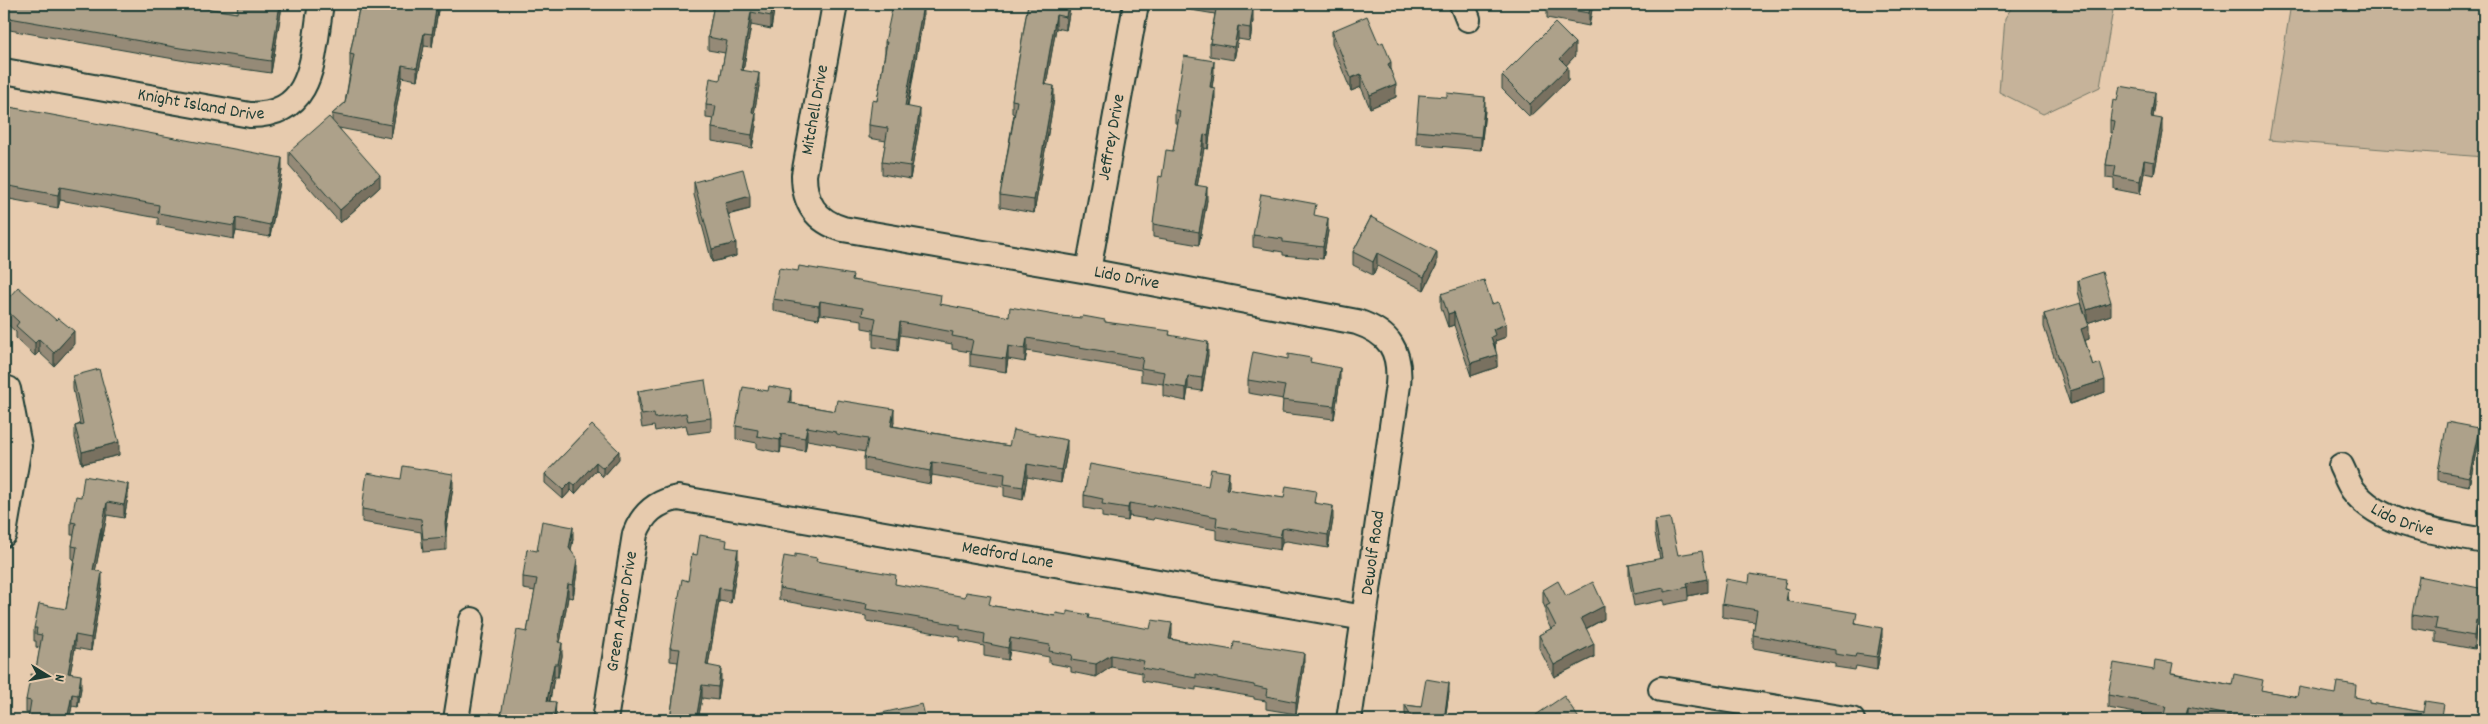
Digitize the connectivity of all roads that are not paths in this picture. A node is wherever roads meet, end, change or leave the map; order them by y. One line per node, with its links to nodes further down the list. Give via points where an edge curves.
1 (321, 4): 4 (street, Knight Island Drive, via 308,82 298,98 284,109 267,115 250,115)
2 (835, 4): 5 (street, Mitchell Drive, via 804,175 807,198)
3 (1136, 4): 6 (street, Jeffrey Drive)
4 (4, 71)
5 (815, 214): 6 (street, Lido Drive, via 843,229)
6 (1088, 271): 7 (street, Lido Drive, via 1369,326 1386,338 1395,352 1399,362)
7 (1398, 385): 13 (street, Dewolf Road)
8 (6, 388): 11 (street, via 20,446)
9 (2341, 466): 12 (street, Lido Drive, via 2354,491 2376,510 2418,529)
10 (653, 507): 13 (street, Medford Lane, via 669,500 688,499); 17 (street, Green Arbor Drive, via 638,525 632,546)
11 (4, 534)
12 (2484, 540)
13 (1364, 618): 18 (street, Dewolf Road)
14 (472, 620): 16 (street)
15 (1661, 689): 19 (street)
16 (456, 720)
17 (605, 720)
18 (1349, 720)
19 (1852, 720)

